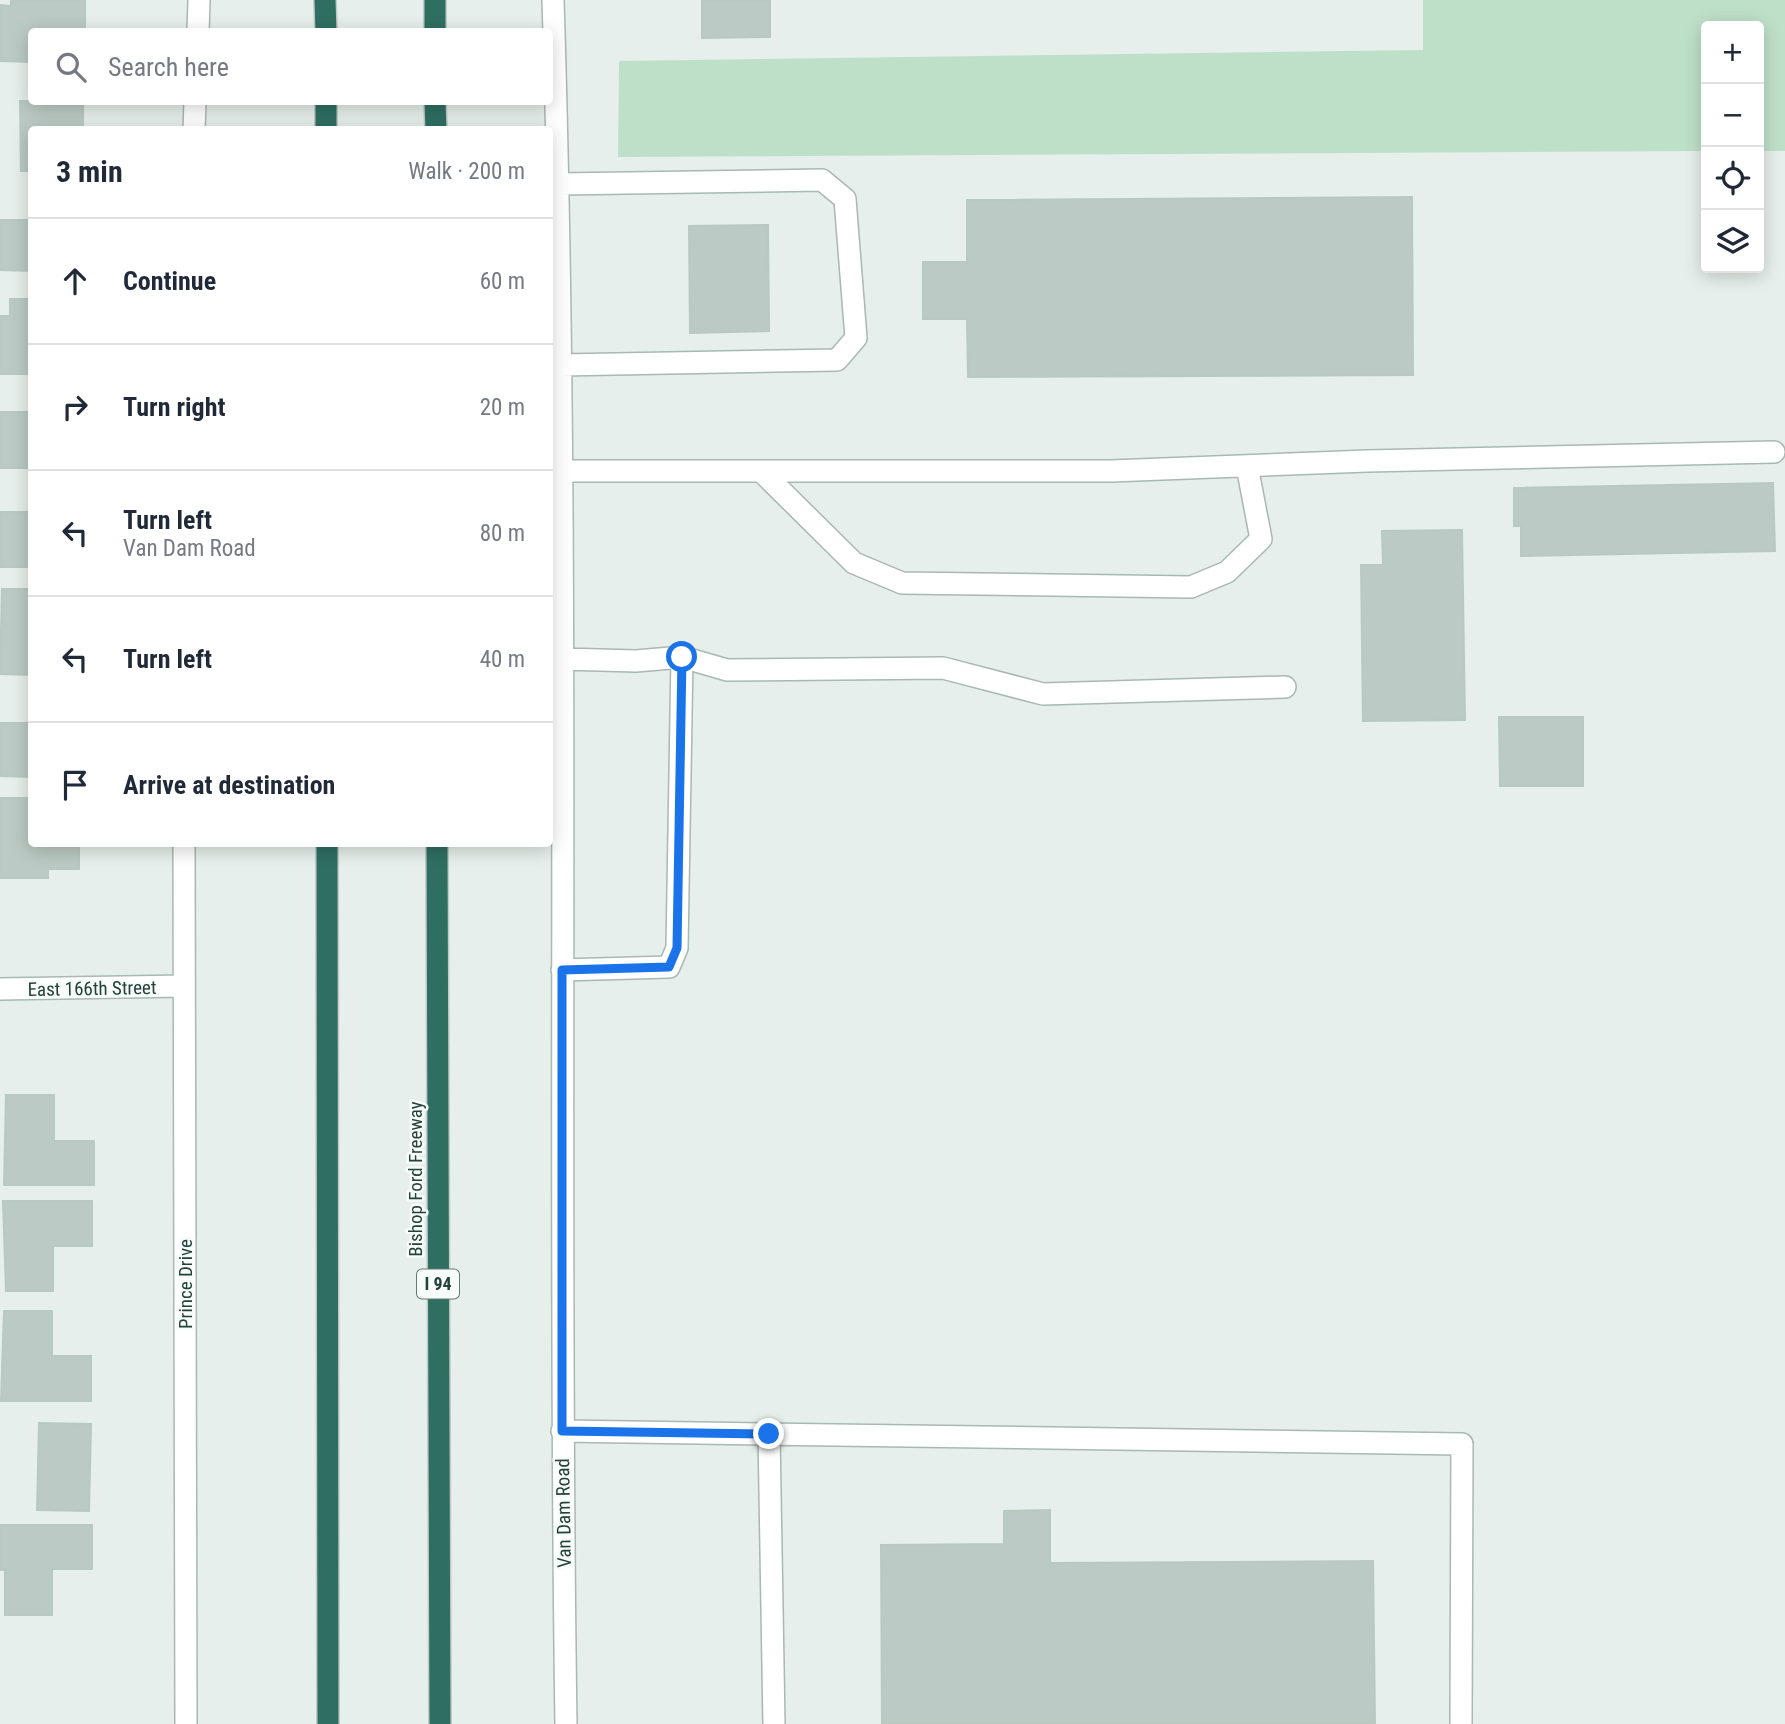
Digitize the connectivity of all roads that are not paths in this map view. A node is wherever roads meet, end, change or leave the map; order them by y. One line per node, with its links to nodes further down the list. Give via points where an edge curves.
1 (199, 0): 5 (street)
2 (326, 0): 6 (highway)
3 (435, 0): 7 (highway)
4 (553, 0): 14 (street, Van Dam Road)
5 (198, 28)
6 (326, 28)
7 (435, 28)
8 (195, 105): 11 (street)
9 (326, 105): 12 (highway)
10 (435, 105): 13 (highway)
11 (194, 126)
12 (326, 126)
13 (436, 126)
14 (559, 184): 15 (street, Van Dam Road); 15 (street, via 822,180 845,198 856,338 836,360)
15 (561, 365): 18 (street, Van Dam Road)
16 (1774, 452): 17 (street)
17 (1247, 466): 19 (street); 19 (street, via 1261,538 1227,572 1191,587 902,583 854,563)
18 (562, 471): 19 (street); 21 (street, Van Dam Road)
19 (762, 472)
20 (682, 657): 21 (street); 22 (street, via 727,670 943,668 1043,694); 26 (street, via 677,948 669,967)
21 (563, 659): 26 (street, Van Dam Road)
22 (1285, 687)
23 (184, 847): 27 (street, Prince Drive)
24 (327, 847): 32 (highway)
25 (437, 847): 33 (highway, Bishop Ford Freeway / I 94)
26 (562, 970): 29 (street, Van Dam Road)
27 (184, 986): 28 (street, East 166th Street); 31 (street, Prince Drive)
28 (0, 989)
29 (562, 1431): 30 (street); 34 (street, Van Dam Road)
30 (769, 1434): 35 (street); 36 (street, via 1462,1444)
31 (186, 1724)
32 (328, 1724)
33 (440, 1724)
34 (566, 1724)
35 (774, 1724)
36 (1461, 1724)

